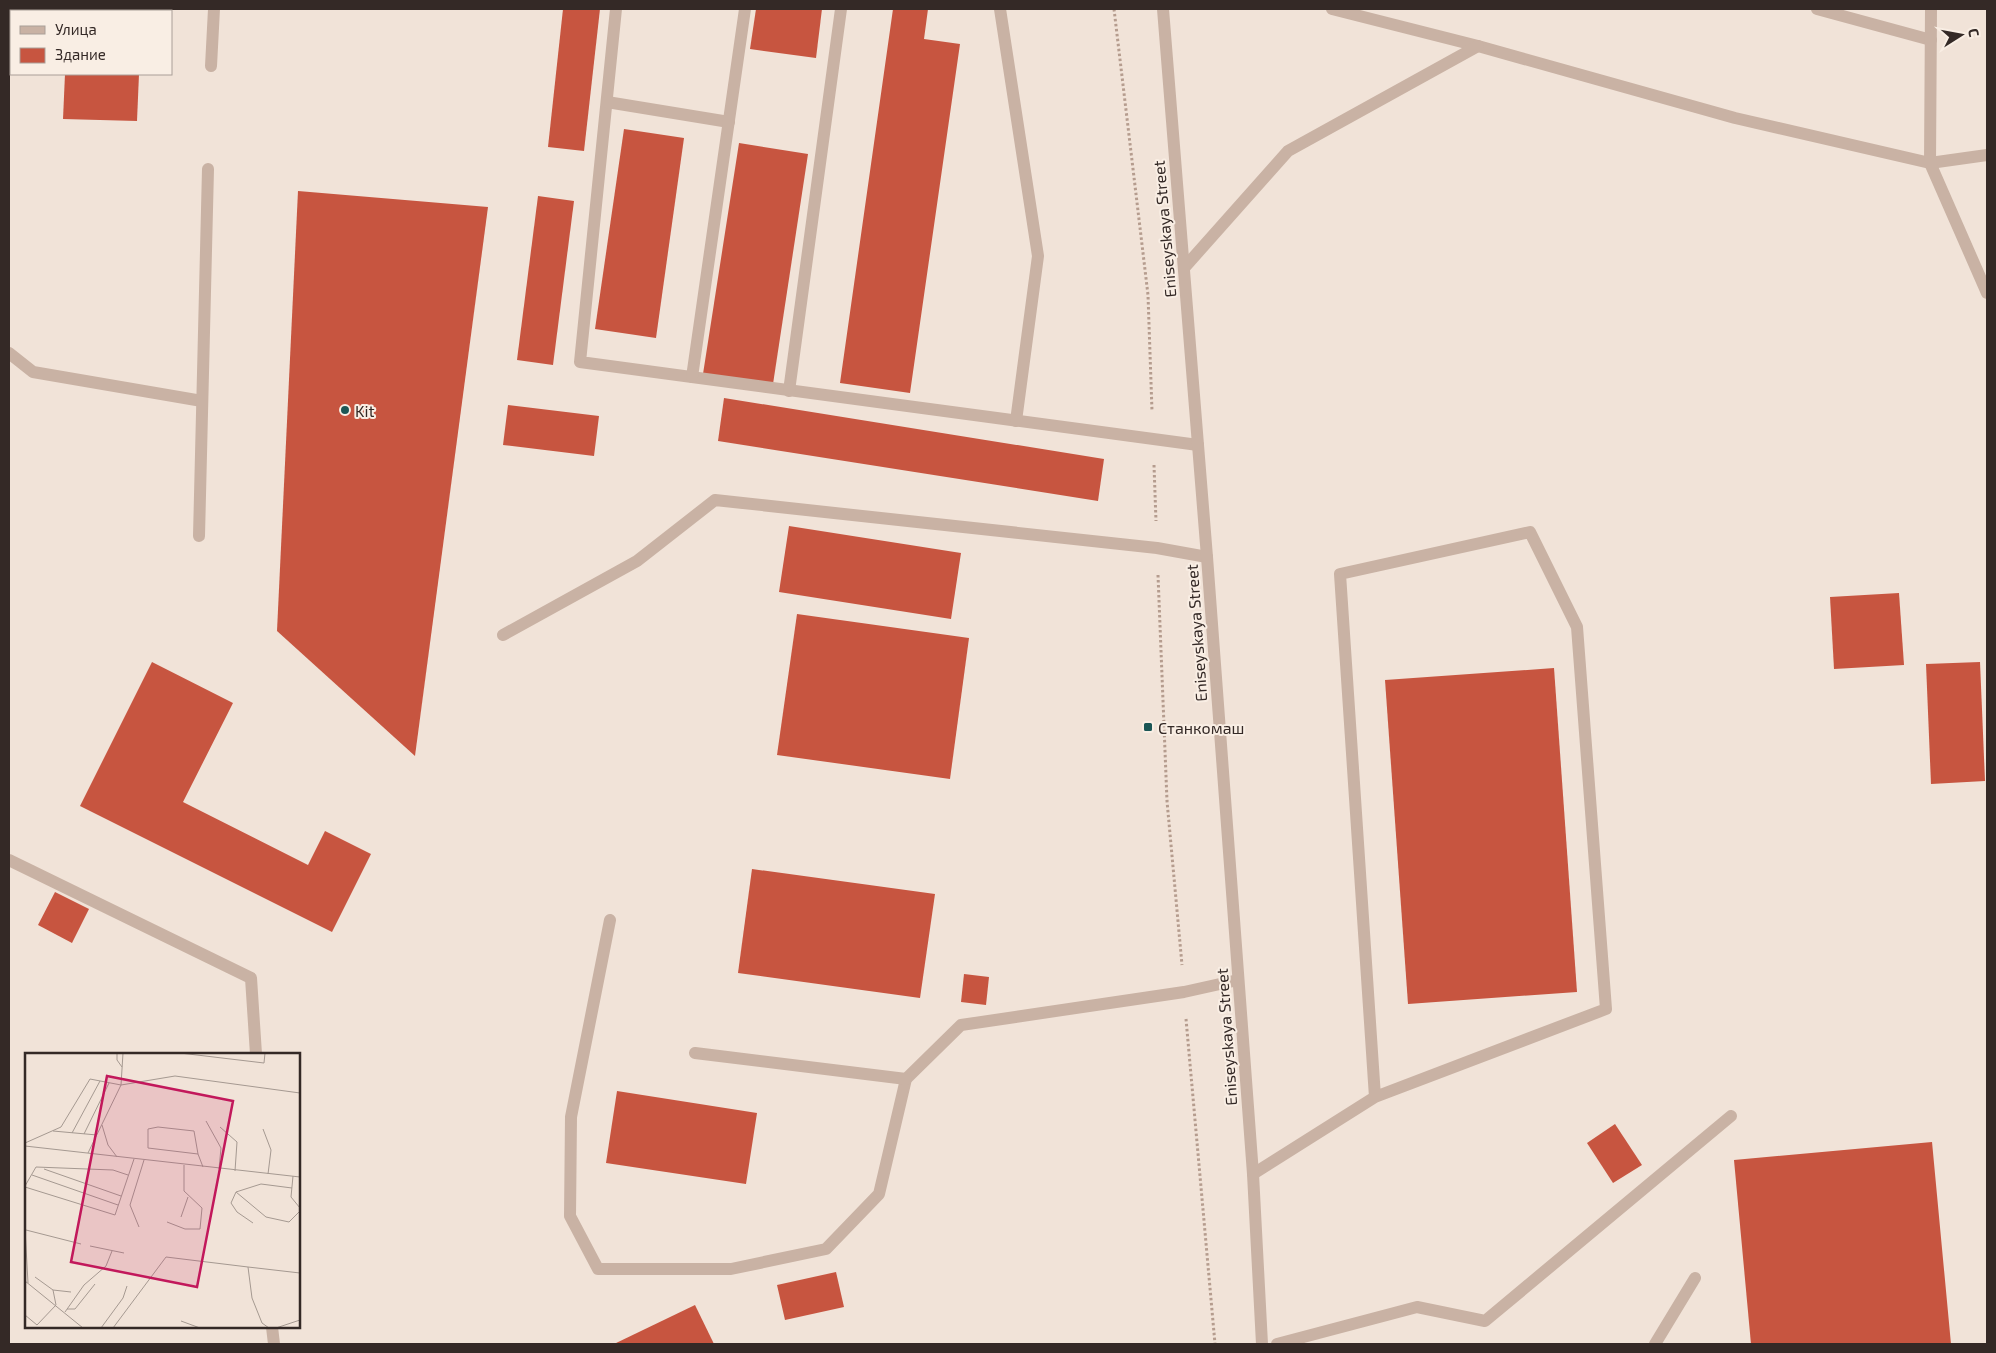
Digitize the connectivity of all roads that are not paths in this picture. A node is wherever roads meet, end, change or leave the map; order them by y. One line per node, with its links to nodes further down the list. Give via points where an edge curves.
1 (214, 9): 13 (street)
2 (616, 9): 14 (street)
3 (744, 9): 15 (street)
4 (841, 9): 23 (street)
5 (1000, 9): 25 (street, via 1038,256)
6 (1163, 9): 19 (street, Eniseyskaya Street)
7 (1332, 9): 10 (street)
8 (1817, 9): 11 (street)
9 (1930, 9): 11 (street)
10 (1366, 13): 12 (street)
11 (1931, 40): 17 (street)
12 (1478, 46): 17 (street, via 1735,118); 19 (street, via 1288,151)
13 (211, 66)
14 (606, 102): 15 (street); 22 (street, via 580,362)
15 (729, 122): 22 (street)
16 (1987, 155): 17 (street)
17 (1930, 163): 20 (street)
18 (208, 169): 24 (street)
19 (1184, 268): 26 (street, Eniseyskaya Street)
20 (1987, 293)
21 (9, 353): 24 (street, via 33,372)
22 (692, 377): 23 (street)
23 (789, 390): 25 (street)
24 (202, 401): 27 (street)
25 (1016, 421): 26 (street)
26 (1198, 444): 28 (street, Eniseyskaya Street)
27 (199, 536)
28 (1207, 557): 29 (street, via 1157,548 715,500 637,561); 32 (street, Eniseyskaya Street)
29 (503, 635)
30 (9, 860): 33 (street, via 251,978)
31 (610, 920): 35 (street, via 571,1117 570,1216 598,1269 731,1269 826,1249 879,1194)
32 (1238, 980): 35 (street, via 1184,992 961,1025); 38 (street, Eniseyskaya Street)
33 (256, 1053)
34 (695, 1053): 35 (street)
35 (906, 1079)
36 (1375, 1097): 36 (street, via 1606,1009 1577,628 1530,532 1340,574); 38 (street)
37 (1731, 1116): 43 (street, via 1485,1321 1416,1307)
38 (1253, 1174): 42 (street, Eniseyskaya Street)
39 (1695, 1278): 44 (street)
40 (272, 1328): 41 (street)
41 (274, 1344)
42 (1262, 1344)
43 (1277, 1344)
44 (1654, 1344)

